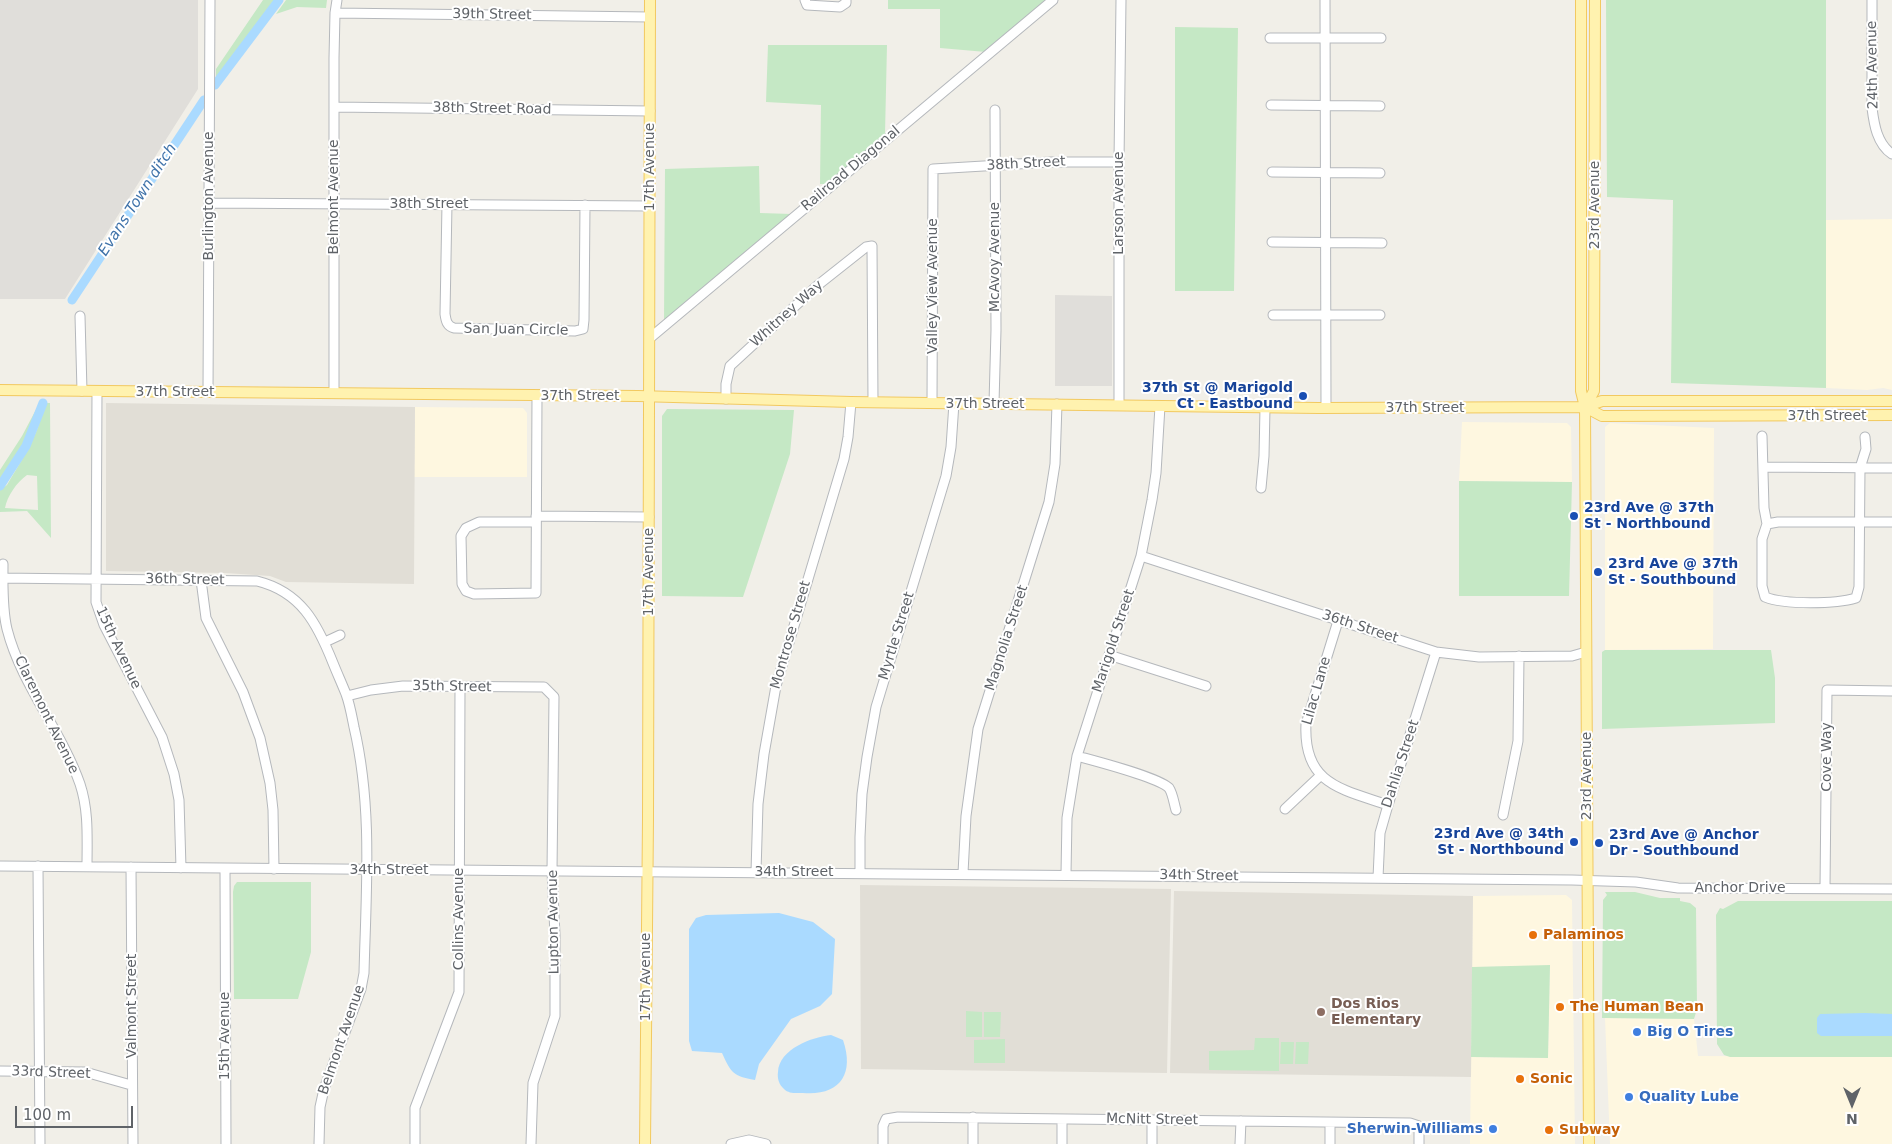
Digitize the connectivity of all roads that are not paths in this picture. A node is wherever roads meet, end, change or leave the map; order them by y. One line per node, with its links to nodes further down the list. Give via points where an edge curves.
1 (210, 0): 30 (street, Burlington Avenue)
2 (337, 0): 12 (street, Belmont Avenue)
3 (650, 0): 13 (main road, 17th Avenue)
4 (806, 0): 5 (street, via 807,5 840,7)
5 (846, 0)
6 (1053, 0): 42 (street, Railroad Diagonal)
7 (1121, 0): 24 (street, Larson Avenue)
8 (1325, 0): 15 (street)
9 (1581, 0): 61 (main road, 23rd Avenue, via 1581,391)
10 (1595, 0): 61 (main road, 23rd Avenue, via 1594,391)
11 (1872, 0): 23 (street, 24th Avenue, via 1874,125 1887,151)
12 (335, 13): 13 (street, 39th Street); 20 (street, Belmont Avenue)
13 (650, 17): 22 (main road, 17th Avenue)
14 (1270, 38): 15 (street)
15 (1325, 38): 16 (street); 18 (street)
16 (1381, 38)
17 (1271, 105): 18 (street)
18 (1325, 105): 19 (street); 28 (street)
19 (1380, 106)
20 (334, 107): 22 (street, 38th Street Road); 31 (street, Belmont Avenue)
21 (995, 110): 25 (street, McAvoy Avenue)
22 (650, 111): 34 (main road, 17th Avenue)
23 (1892, 154)
24 (1118, 162): 25 (street, 38th Street); 59 (street, Larson Avenue)
25 (996, 166): 26 (street, 38th Street); 57 (street, McAvoy Avenue)
26 (933, 170): 55 (street, Valley View Avenue)
27 (1272, 172): 28 (street)
28 (1326, 173): 29 (street); 36 (street)
29 (1380, 173)
30 (209, 203): 31 (street, 38th Street); 46 (street, Burlington Avenue)
31 (334, 203): 32 (street, 38th Street); 47 (street, Belmont Avenue)
32 (447, 204): 33 (street, 38th Street); 33 (street, San Juan Circle, via 445,314 449,327 575,331 583,329 584,320)
33 (585, 205): 34 (street, 38th Street)
34 (650, 206): 42 (main road, 17th Avenue)
35 (1272, 242): 36 (street)
36 (1325, 242): 37 (street); 38 (street)
37 (1382, 243)
38 (1326, 314): 39 (street); 40 (street); 63 (street)
39 (1273, 315)
40 (1380, 315)
41 (80, 316): 44 (street)
42 (650, 338): 49 (main road, 17th Avenue)
43 (0, 390): 44 (main road, 37th Street)
44 (82, 391): 45 (main road, 37th Street)
45 (97, 391): 46 (main road, 37th Street); 80 (street, 15th Avenue)
46 (208, 392): 47 (main road, 37th Street)
47 (334, 393): 48 (main road, 37th Street)
48 (537, 396): 49 (main road, 37th Street); 73 (street)
49 (649, 397): 50 (main road, 37th Street); 72 (main road, 17th Avenue)
50 (726, 398): 53 (main road, 37th Street); 54 (street, Whitney Way, via 730,366 818,285 866,247 872,246)
51 (1813, 401): 52 (main road, 37th Street); 61 (main road, 37th Street, via 1602,401); 64 (main road)
52 (1892, 401)
53 (851, 402): 54 (main road, 37th Street); 111 (street, Montrose Street, via 844,459 784,655 771,709 758,804)
54 (873, 402): 55 (main road, 37th Street)
55 (932, 403): 56 (main road, 37th Street)
56 (954, 403): 57 (main road, 37th Street); 112 (street, Myrtle Street, via 946,476 876,707 862,794)
57 (994, 404): 58 (main road, 37th Street)
58 (1057, 404): 59 (main road, 37th Street); 113 (street, Magnolia Street, via 1055,464 1049,502 978,730 966,816)
59 (1118, 405): 60 (main road, 37th Street)
60 (1160, 406): 62 (main road, 37th Street); 77 (street, Marigold Street, via 1155,482)
61 (1585, 407): 63 (main road, 37th Street); 64 (main road, 37th Street, via 1602,416); 86 (main road, 23rd Avenue)
62 (1265, 408): 63 (main road, 37th Street); 71 (street)
63 (1326, 408)
64 (1813, 416): 65 (main road, 37th Street)
65 (1892, 416)
66 (1762, 436): 68 (street)
67 (1865, 437): 69 (street, via 1866,449)
68 (1763, 467): 69 (street); 76 (street)
69 (1860, 468): 70 (street); 74 (street)
70 (1892, 468)
71 (1261, 488)
72 (649, 518): 73 (street); 110 (main road, 17th Avenue)
73 (536, 519): 73 (street, via 536,593 474,594 466,591 462,584 461,536 466,528 479,522)
74 (1859, 522): 75 (street); 76 (street); 76 (street, via 1859,587 1856,598 1843,602 1775,602 1764,597 1762,538)
75 (1892, 522)
76 (1767, 524)
77 (1140, 556): 82 (street, 36th Street); 87 (street, Marigold Street)
78 (3, 564): 79 (street, Claremont Avenue)
79 (1, 578): 80 (street, 36th Street); 102 (street, Claremont Avenue, via 5,618 12,645 80,784 87,812)
80 (96, 579): 81 (street, 36th Street); 104 (street, 15th Avenue, via 98,610 162,737 174,774 179,800)
81 (201, 580): 84 (street, 36th Street, via 256,581 275,586 301,604); 106 (street, via 206,618 243,692 260,738 273,810)
82 (1338, 621): 85 (street, 36th Street); 95 (street, Lilac Lane, via 1306,724 1309,757)
83 (340, 635): 84 (street)
84 (325, 642): 92 (street, Belmont Avenue)
85 (1436, 652): 88 (street, 36th Street, via 1460,656); 96 (street, Dahlia Street)
86 (1586, 652): 88 (street, 36th Street, via 1572,656); 116 (main road, 23rd Avenue)
87 (1109, 655): 90 (street); 94 (street, Marigold Street)
88 (1518, 656): 99 (street, via 1518,740)
89 (460, 686): 92 (street, 35th Street, via 389,687); 93 (street, 35th Street, via 544,687); 108 (street, Collins Avenue)
90 (1206, 686)
91 (1892, 690): 117 (street, Cove Way, via 1827,690)
92 (347, 696): 107 (street, Belmont Avenue, via 362,770)
93 (554, 697): 109 (street, Lupton Avenue)
94 (1077, 756): 98 (street, via 1166,786 1172,793); 114 (street, Marigold Street, via 1067,818)
95 (1320, 776): 96 (street, via 1341,789); 97 (street)
96 (1388, 805): 115 (street, Dahlia Street, via 1380,833)
97 (1285, 809)
98 (1176, 810)
99 (1503, 815)
100 (0, 866): 101 (street, 34th Street)
101 (38, 866): 102 (street, 34th Street); 120 (street)
102 (87, 867): 103 (street, 34th Street)
103 (132, 867): 104 (street, 34th Street); 121 (street, Valmont Street)
104 (181, 868): 105 (street, 34th Street)
105 (225, 869): 106 (street, 34th Street); 129 (street, 15th Avenue)
106 (274, 869): 107 (street, 34th Street)
107 (367, 870): 108 (street, 34th Street); 130 (street, Belmont Avenue, via 364,973 324,1089)
108 (459, 870): 109 (street, 34th Street); 131 (street, Collins Avenue, via 459,992 415,1108)
109 (552, 871): 110 (street, 34th Street); 132 (street, Lupton Avenue, via 556,935 555,1016 533,1083)
110 (648, 872): 111 (street, 34th Street); 133 (main road, 17th Avenue)
111 (756, 872): 112 (street, 34th Street)
112 (860, 872): 113 (street, 34th Street)
113 (963, 873): 114 (street, 34th Street)
114 (1066, 874): 115 (street, 34th Street)
115 (1378, 878): 116 (street, 34th Street)
116 (1588, 880): 117 (street, Anchor Drive, via 1678,888); 143 (main road, 23rd Avenue)
117 (1825, 888): 118 (street, Anchor Drive)
118 (1892, 889)
119 (0, 1071): 120 (street, 33rd Street)
120 (39, 1071): 121 (street, 33rd Street, via 85,1072); 127 (street)
121 (132, 1085): 128 (street, Valmont Street)
122 (973, 1118): 123 (street, McNitt Street); 136 (street, McNitt Street, via 886,1119); 137 (street)
123 (1062, 1119): 124 (street, McNitt Street); 138 (street)
124 (1152, 1120): 125 (street, McNitt Street); 139 (street)
125 (1240, 1121): 126 (street, McNitt Street); 140 (street)
126 (1330, 1122): 141 (street); 142 (street, McNitt Street, via 1410,1123 1419,1126)
127 (40, 1144)
128 (133, 1144)
129 (226, 1144)
130 (319, 1144)
131 (415, 1144)
132 (531, 1144)
133 (645, 1144)
134 (730, 1144): 135 (street, via 749,1140)
135 (766, 1144)
136 (883, 1144)
137 (973, 1144)
138 (1062, 1144)
139 (1152, 1144)
140 (1240, 1144)
141 (1330, 1144)
142 (1418, 1144)
143 (1589, 1144)

